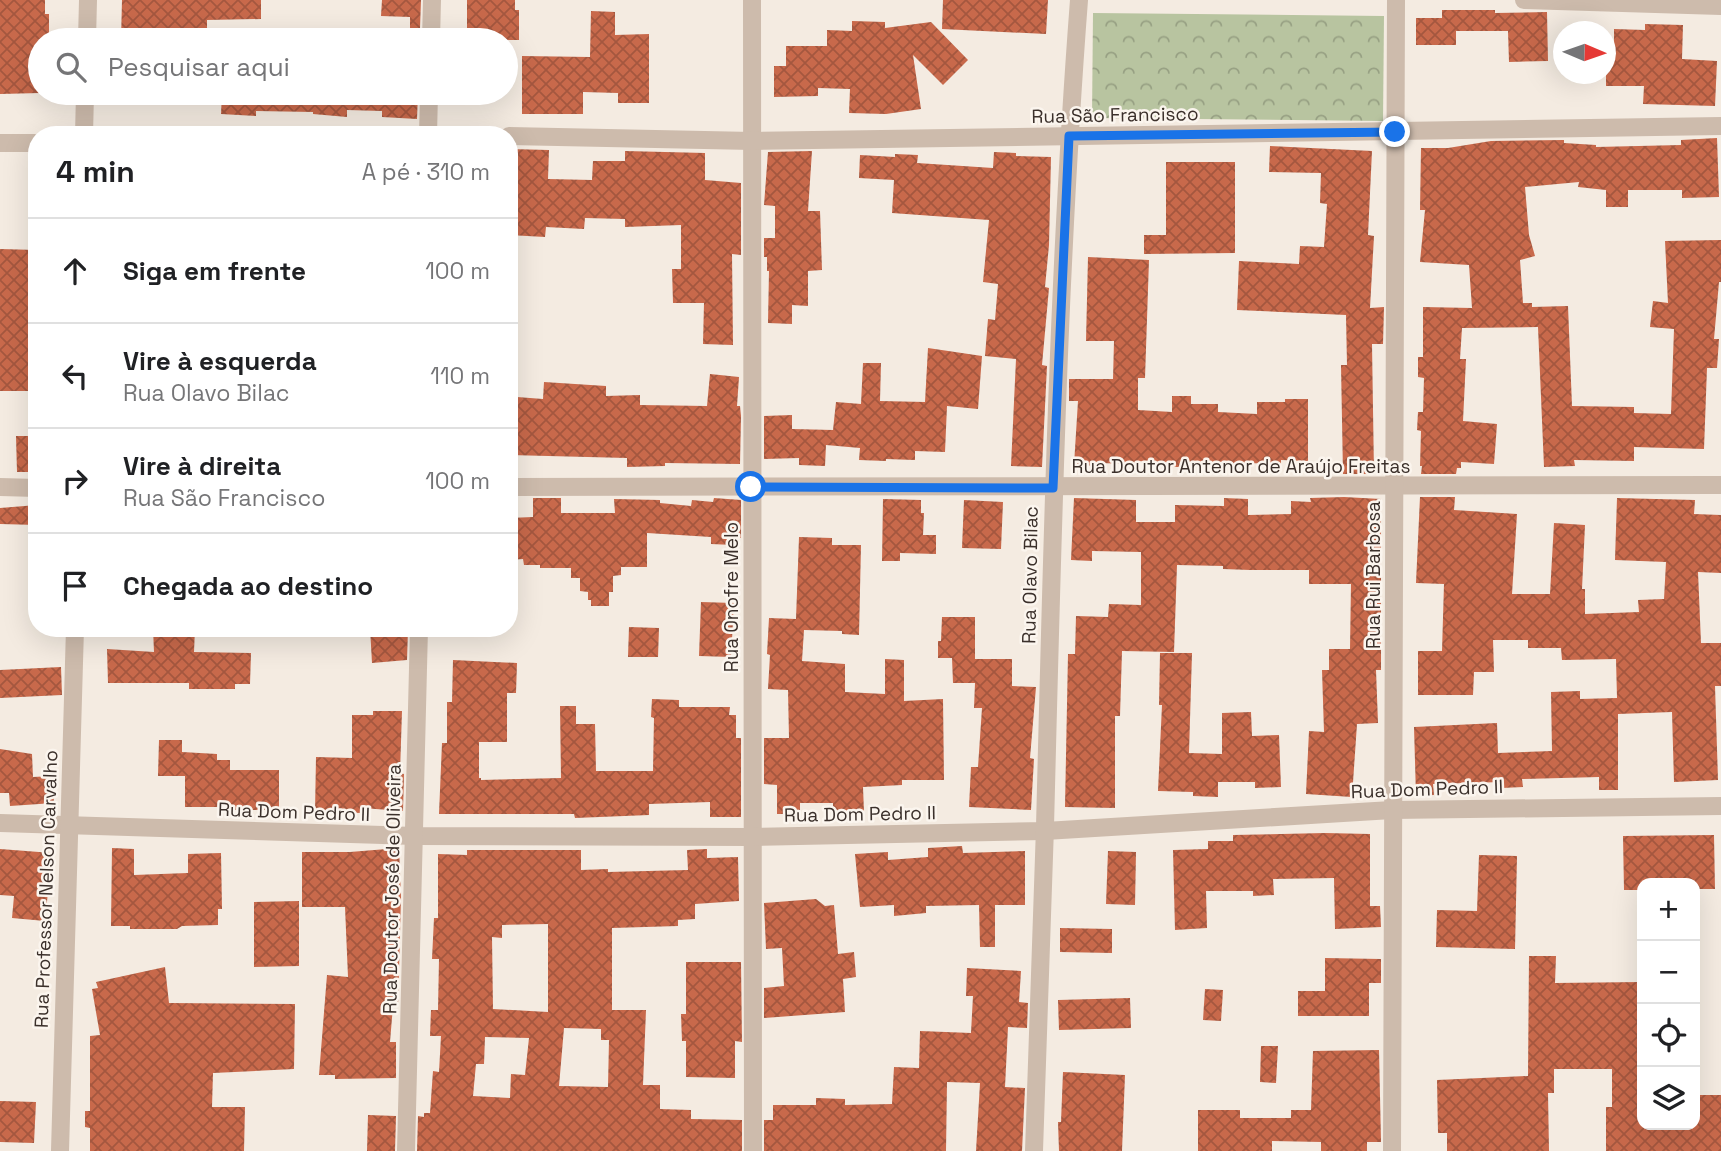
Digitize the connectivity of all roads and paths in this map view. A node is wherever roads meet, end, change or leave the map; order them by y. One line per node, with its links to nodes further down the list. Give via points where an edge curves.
1 (88, 0): 8 (street)
2 (432, 0): 9 (street)
3 (752, 0): 18 (street, Rua Onofre Melo)
4 (1079, 0): 17 (street, Rua Olavo Bilac)
5 (1396, 0): 15 (street, Rua Rui Barbosa)
6 (1524, 0): 7 (street)
7 (1721, 6)
8 (87, 28)
9 (431, 28)
10 (85, 105): 12 (street)
11 (429, 105): 13 (street)
12 (84, 126)
13 (428, 126)
14 (1721, 126): 15 (street, Rua São Francisco)
15 (1395, 132): 17 (street, Rua São Francisco); 22 (street, Rua Rui Barbosa)
16 (518, 136): 18 (street, Rua São Francisco)
17 (1069, 136): 18 (street, Rua São Francisco); 27 (street, Rua Olavo Bilac)
18 (753, 141): 25 (street, Rua Onofre Melo)
19 (0, 143): 20 (street)
20 (28, 143)
21 (1721, 485): 22 (street, Rua Doutor Antenor de Araújo Freitas)
22 (1394, 486): 27 (street, Rua Doutor Antenor de Araújo Freitas); 31 (street, Rua Rui Barbosa)
23 (0, 487): 26 (street)
24 (518, 487): 25 (street, Rua Doutor Antenor de Araújo Freitas)
25 (751, 487): 27 (street, Rua Doutor Antenor de Araújo Freitas); 36 (street, Rua Onofre Melo)
26 (28, 488)
27 (1053, 488): 34 (street, Rua Olavo Bilac)
28 (75, 637): 33 (street, Rua Professor Nelson Carvalho)
29 (419, 637): 35 (street, Rua Doutor José de Oliveira)
30 (1721, 806): 31 (street, Rua Dom Pedro II)
31 (1392, 810): 34 (street, Rua Dom Pedro II); 41 (street, Rua Rui Barbosa)
32 (0, 823): 33 (street, Rua Dom Pedro II)
33 (69, 827): 35 (street, Rua Dom Pedro II); 37 (street, Rua Professor Nelson Carvalho)
34 (1045, 831): 36 (street, Rua Dom Pedro II); 40 (street, Rua Olavo Bilac)
35 (415, 836): 36 (street, Rua Dom Pedro II); 38 (street, Rua Doutor José de Oliveira)
36 (752, 837): 39 (street, Rua Onofre Melo)
37 (60, 1151)
38 (406, 1151)
39 (753, 1151)
40 (1034, 1151)
41 (1392, 1151)

